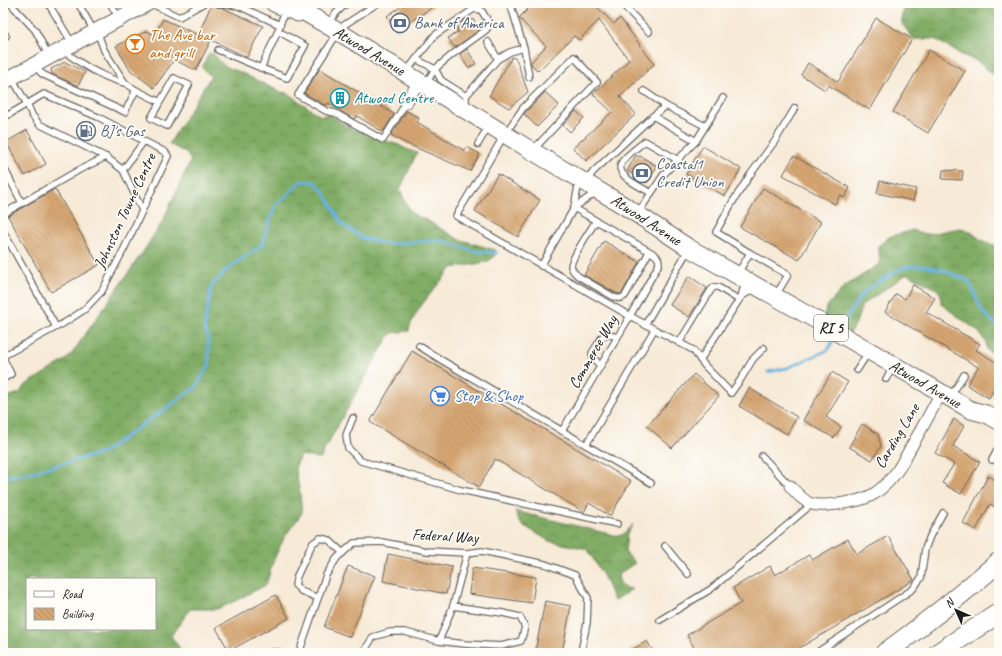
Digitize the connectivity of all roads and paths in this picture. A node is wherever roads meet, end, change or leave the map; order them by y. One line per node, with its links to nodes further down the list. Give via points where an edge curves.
1 (10, 3): 22 (lane, via 35,30)
2 (48, 3): 22 (lane)
3 (78, 3): 17 (lane)
4 (110, 3): 13 (lane)
5 (149, 3): 6 (lane, via 179,17); 13 (main road)
6 (204, 3)
7 (218, 3): 14 (lane, via 239,6)
8 (347, 3): 15 (lane, via 336,13)
9 (378, 3): 15 (lane)
10 (510, 3): 21 (lane)
11 (621, 3): 18 (lane)
12 (291, 5): 14 (lane); 15 (main road, Atwood Avenue / RI 5)
13 (119, 18): 17 (main road)
14 (279, 28): 27 (lane); 27 (lane, via 305,46 287,78)
15 (331, 28): 31 (main road, Atwood Avenue / RI 5); 39 (lane, via 298,95 383,140)
16 (3, 31): 19 (lane, via 6,36)
17 (96, 31): 22 (main road); 32 (lane, via 104,50)
18 (649, 32)
19 (3, 38)
20 (488, 42): 25 (lane)
21 (524, 48): 25 (lane); 29 (lane)
22 (61, 50): 26 (main road); 32 (lane, via 114,81)
23 (218, 50): 27 (lane)
24 (416, 58): 28 (lane); 28 (lane, via 435,35 474,10 481,10 490,24 486,30); 31 (lane)
25 (498, 59): 37 (lane)
26 (35, 64): 30 (main road); 33 (lane, via 44,75 125,112)
27 (261, 68)
28 (435, 69): 31 (lane); 37 (lane, via 441,80)
29 (529, 77)
30 (7, 79): 38 (lane)
31 (416, 80): 37 (main road, Atwood Avenue / RI 5); 39 (street)
32 (125, 83): 33 (lane)
33 (136, 90): 36 (lane)
34 (644, 91): 40 (lane)
35 (723, 98): 45 (lane)
36 (160, 102): 36 (lane, via 151,118 167,126 189,86 174,78)
37 (466, 103): 44 (main road, Atwood Avenue / RI 5)
38 (27, 104): 43 (lane); 48 (lane, Johnston Towne Centre, via 44,94 98,117); 51 (lane, via 39,124)
39 (406, 104)
40 (666, 106): 42 (lane); 45 (lane)
41 (795, 108): 66 (lane, via 732,203 716,232)
42 (653, 116): 47 (lane); 55 (lane, via 593,172)
43 (3, 118)
44 (489, 125): 46 (main road, Atwood Avenue / RI 5); 49 (lane)
45 (705, 126): 47 (lane)
46 (505, 134): 50 (main road, Atwood Avenue / RI 5); 50 (lane, via 523,108 574,57 597,82); 67 (lane, via 456,216)
47 (696, 140): 52 (lane)
48 (144, 141): 54 (lane); 59 (lane, Johnston Towne Centre, via 168,156)
49 (478, 144)
50 (532, 151): 55 (main road, Atwood Avenue / RI 5)
51 (106, 157): 54 (lane); 57 (lane)
52 (678, 160): 56 (lane); 56 (lane, via 645,141 622,161 620,167 625,177)
53 (3, 166): 57 (lane)
54 (123, 170): 59 (lane)
55 (588, 184): 58 (lane); 58 (lane); 61 (main road, Atwood Avenue / RI 5)
56 (651, 193): 61 (lane)
57 (22, 202): 60 (lane)
58 (574, 208): 62 (lane); 67 (lane)
59 (142, 210): 73 (lane, Johnston Towne Centre, via 102,291 84,310)
60 (3, 214)
61 (637, 214): 64 (main road, Atwood Avenue / RI 5)
62 (596, 221): 65 (lane); 65 (lane, via 574,257 571,268 574,273 612,296 625,296)
63 (3, 231): 73 (lane)
64 (689, 248): 68 (main road, Atwood Avenue / RI 5); 72 (lane, Commerce Way)
65 (650, 252): 71 (lane, via 657,257 659,264)
66 (750, 253): 68 (lane); 69 (lane, via 788,275)
67 (541, 266): 71 (lane)
68 (746, 280): 69 (main road, Atwood Avenue / RI 5); 70 (lane); 70 (lane)
69 (775, 297): 78 (main road, Atwood Avenue / RI 5)
70 (740, 299): 76 (lane, via 714,287); 81 (lane)
71 (630, 316): 72 (lane, Commerce Way); 75 (lane, Commerce Way)
72 (645, 325): 74 (lane)
73 (56, 327): 80 (lane, Johnston Towne Centre)
74 (654, 330): 76 (lane); 92 (lane)
75 (618, 337): 82 (lane, Commerce Way); 82 (lane, via 608,334 602,337 592,353)
76 (679, 343): 81 (lane, via 692,350)
77 (419, 346): 90 (lane)
78 (865, 346): 83 (lane); 86 (main road, Atwood Avenue / RI 5, via 890,372)
79 (764, 348): 81 (lane, via 753,359 732,393)
80 (3, 357): 85 (lane, Johnston Towne Centre, via 11,374)
81 (700, 360)
82 (600, 366): 90 (lane, Commerce Way)
83 (857, 370)
84 (964, 375): 86 (lane)
85 (3, 379)
86 (945, 396): 87 (main road, Atwood Avenue / RI 5); 98 (street, Carding Lane, via 889,484 860,500 822,506)
87 (971, 410): 89 (main road, Atwood Avenue / RI 5); 91 (main road, Atwood Avenue / RI 5, via 981,421)
88 (353, 418): 100 (lane, via 346,435 348,448 361,461 461,490)
89 (999, 421)
90 (562, 431): 92 (lane)
91 (999, 432)
92 (586, 445): 96 (lane)
93 (999, 447): 95 (lane)
94 (762, 456): 97 (lane)
95 (992, 460)
96 (651, 484)
97 (790, 486): 98 (street)
98 (811, 505): 109 (lane, via 711,589)
99 (943, 513): 116 (lane, via 930,536 925,549 921,578 913,589)
100 (617, 524)
101 (665, 546): 105 (lane)
102 (343, 553): 103 (lane, Federal Way, via 354,543 382,542 428,551); 106 (lane, Federal Way, via 326,575); 106 (lane, via 329,540 320,538 312,544 295,585 301,592)
103 (467, 553): 107 (lane); 115 (lane, Federal Way, via 482,551 505,555 545,564 575,575 588,598 587,623)
104 (999, 562): 117 (highway, via 954,601)
105 (688, 574)
106 (318, 598): 113 (lane, Federal Way)
107 (453, 606): 110 (lane); 110 (lane, via 520,617 525,627 521,641 501,646)
108 (999, 613): 118 (highway)
109 (660, 620)
110 (439, 641): 114 (lane, via 405,632 390,632 373,637)
111 (265, 653): 112 (lane)
112 (281, 653)
113 (299, 653)
114 (363, 653)
115 (580, 653)
116 (816, 653)
117 (885, 653)
118 (938, 653)

